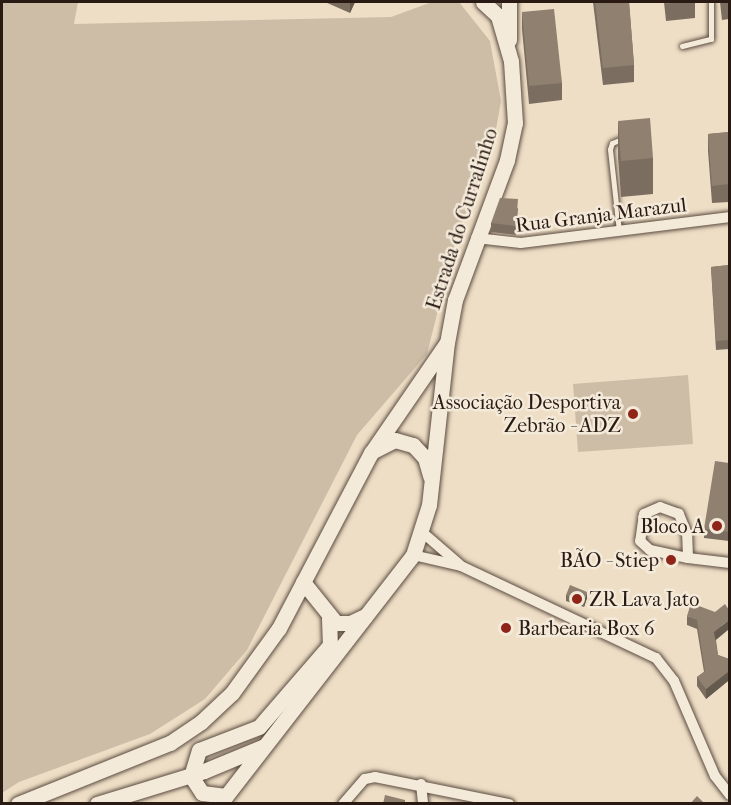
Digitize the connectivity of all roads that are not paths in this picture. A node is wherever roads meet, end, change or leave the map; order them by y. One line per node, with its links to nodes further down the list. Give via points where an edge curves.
1 (711, 2): 3 (lane, via 711,39)
2 (501, 6): 7 (street, Estrada do Curralinho, via 515,123 507,160)
3 (682, 46)
4 (627, 138): 6 (lane, via 612,143 610,149)
5 (729, 217): 6 (street, Rua Granja Marazul)
6 (619, 231): 7 (street, Rua Granja Marazul, via 504,244)
7 (476, 238): 8 (street, Estrada do Curralinho, via 455,300)
8 (447, 343): 9 (street); 10 (street, Estrada do Curralinho)
9 (371, 453): 10 (street, via 395,440 413,446 425,458); 16 (street)
10 (432, 482): 11 (street, Estrada do Curralinho)
11 (422, 532): 12 (street, Estrada do Curralinho); 15 (street)
12 (413, 555): 15 (street); 17 (street, Estrada do Curralinho)
13 (688, 558): 13 (street, via 687,534 679,514 660,507 644,514 639,532 644,547); 14 (street)
14 (729, 563)
15 (461, 566): 22 (street, via 656,658 674,681 715,776)
16 (303, 582): 18 (street); 26 (street, via 248,676 201,722 152,751)
17 (370, 614): 18 (street, via 344,625); 19 (street, Estrada do Curralinho)
18 (329, 618): 20 (street, via 330,645 260,727 199,750)
19 (266, 745): 20 (street); 24 (street, Estrada do Curralinho)
20 (191, 776): 23 (street); 27 (street)
21 (421, 784): 25 (street); 28 (street, via 365,779); 29 (street)
22 (729, 795)
23 (204, 798): 24 (street)
24 (223, 800)
25 (508, 802)
26 (18, 804)
27 (98, 804)
28 (343, 804)
29 (423, 804)

